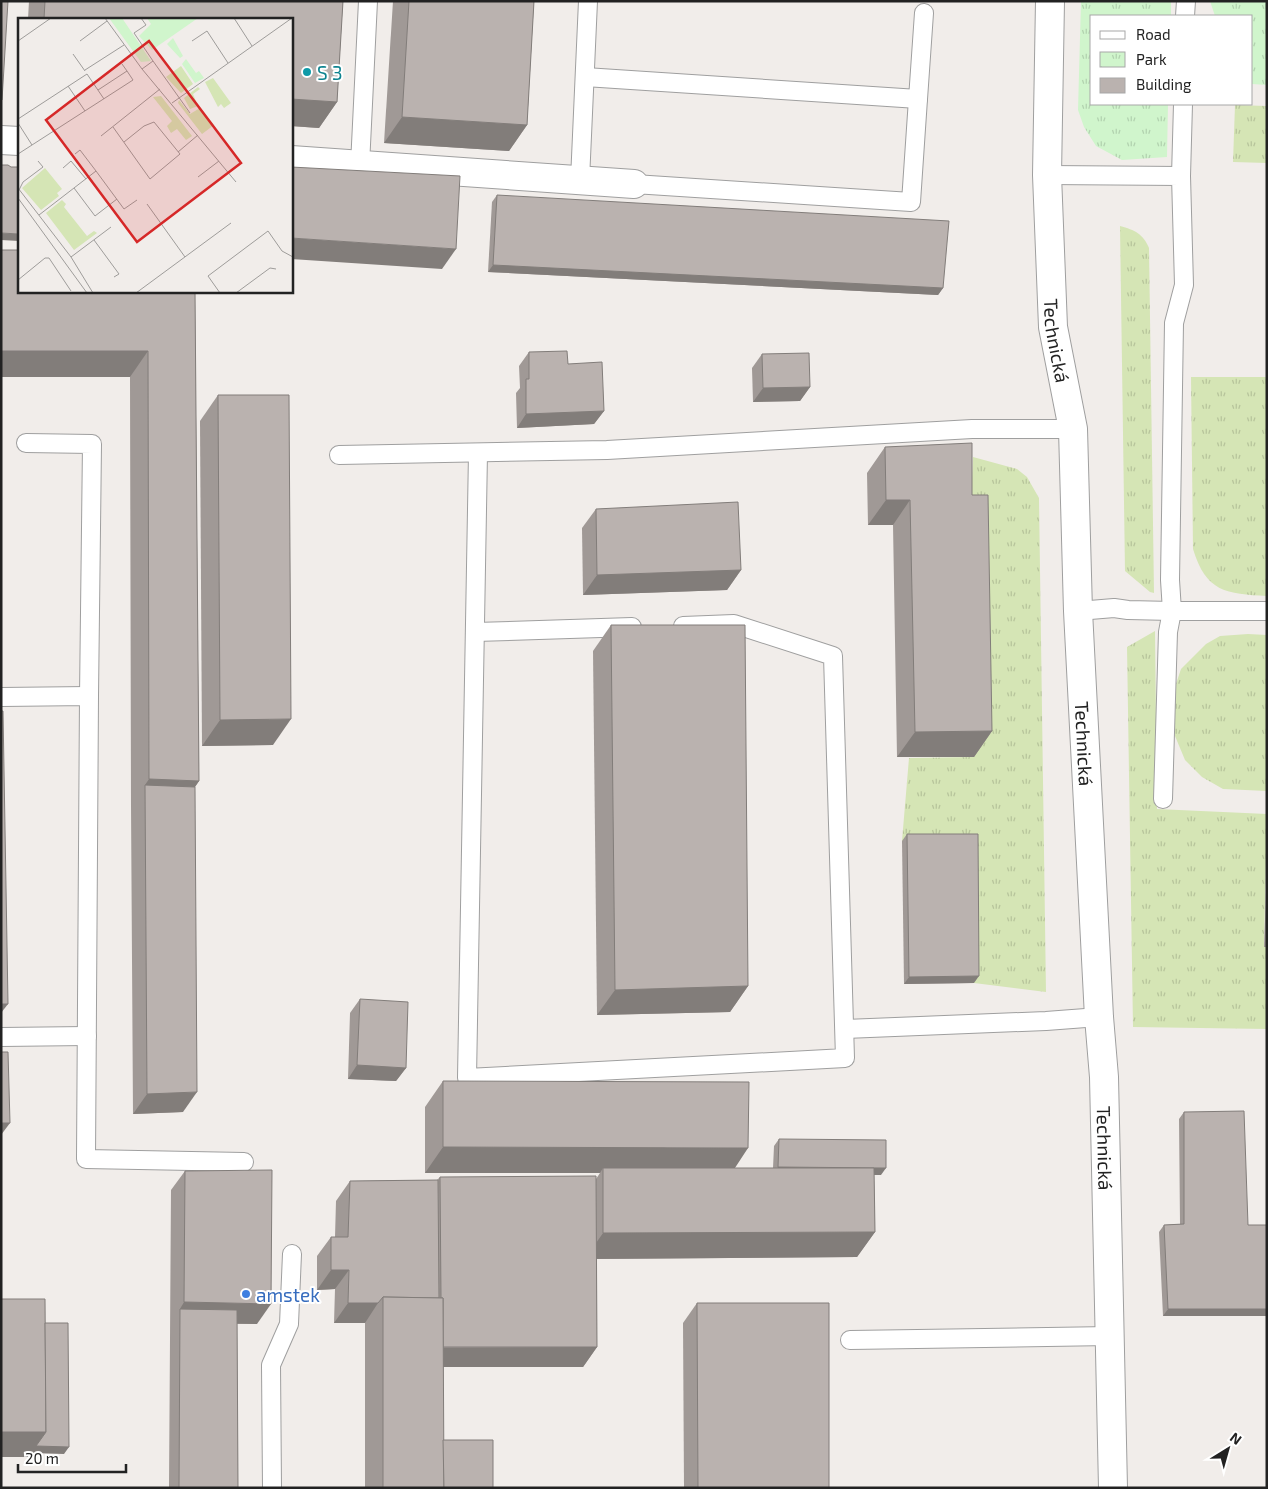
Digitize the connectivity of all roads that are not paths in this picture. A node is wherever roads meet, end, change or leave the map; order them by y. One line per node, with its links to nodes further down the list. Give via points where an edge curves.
1 (368, 1): 13 (lane)
2 (588, 1): 7 (lane)
3 (1050, 1): 14 (street, Technická)
4 (1186, 1): 6 (lane)
5 (924, 13): 8 (lane)
6 (1185, 15)
7 (584, 77): 8 (lane); 16 (lane)
8 (918, 99): 17 (lane, via 911,202)
9 (1183, 105): 15 (lane)
10 (1, 140): 11 (street)
11 (18, 141)
12 (292, 160): 13 (street)
13 (360, 165): 16 (street)
14 (1047, 175): 15 (lane); 18 (street, Technická, via 1053,327)
15 (1181, 176): 24 (lane, via 1184,285 1174,323)
16 (580, 180): 17 (street)
17 (634, 184)
18 (1073, 429): 20 (lane, via 972,429 607,450); 23 (street, Technická)
19 (26, 443): 28 (lane, via 92,444)
20 (478, 453): 21 (lane); 27 (lane)
21 (339, 455)
22 (1267, 610): 24 (lane)
23 (1078, 611): 24 (lane, via 1114,608); 31 (street, Technická)
24 (1172, 612): 30 (lane, via 1168,632)
25 (665, 626): 32 (lane, via 734,624 833,656)
26 (645, 627): 27 (lane)
27 (475, 632): 32 (lane, via 467,1078 845,1058)
28 (89, 696): 29 (lane); 33 (lane)
29 (1, 697)
30 (1163, 799)
31 (1099, 1017): 32 (lane); 37 (street, Technická, via 1104,1077)
32 (845, 1030)
33 (87, 1036): 34 (lane); 35 (lane, via 86,1159)
34 (1, 1037)
35 (244, 1162)
36 (292, 1254): 39 (lane, via 289,1324 271,1365)
37 (1110, 1336): 38 (lane); 40 (street, Technická)
38 (850, 1340)
39 (272, 1488)
40 (1113, 1488)

